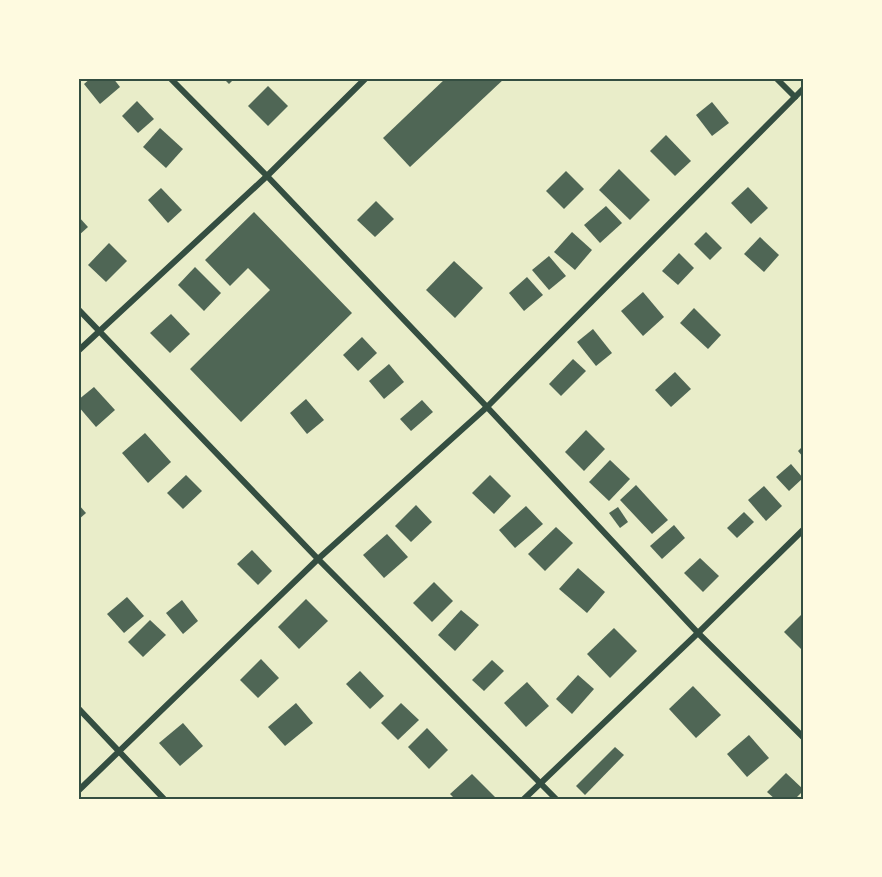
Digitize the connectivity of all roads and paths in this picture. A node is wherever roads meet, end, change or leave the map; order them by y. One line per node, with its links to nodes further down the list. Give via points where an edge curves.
1 (170, 78): 6 (street)
2 (366, 78): 6 (street)
3 (776, 78): 5 (street)
4 (804, 88): 5 (street)
5 (795, 97): 10 (street)
6 (267, 176): 8 (street); 10 (street)
7 (78, 309): 8 (street)
8 (99, 330): 9 (street); 12 (street)
9 (78, 351)
10 (487, 407): 12 (street); 13 (street)
11 (804, 529): 13 (street)
12 (318, 559): 16 (street); 17 (street)
13 (699, 633): 15 (street); 17 (street)
14 (78, 708): 16 (street)
15 (804, 738)
16 (119, 751): 18 (street); 19 (street)
17 (541, 782): 20 (street); 21 (street)
18 (78, 791)
19 (164, 799)
20 (524, 799)
21 (556, 799)

